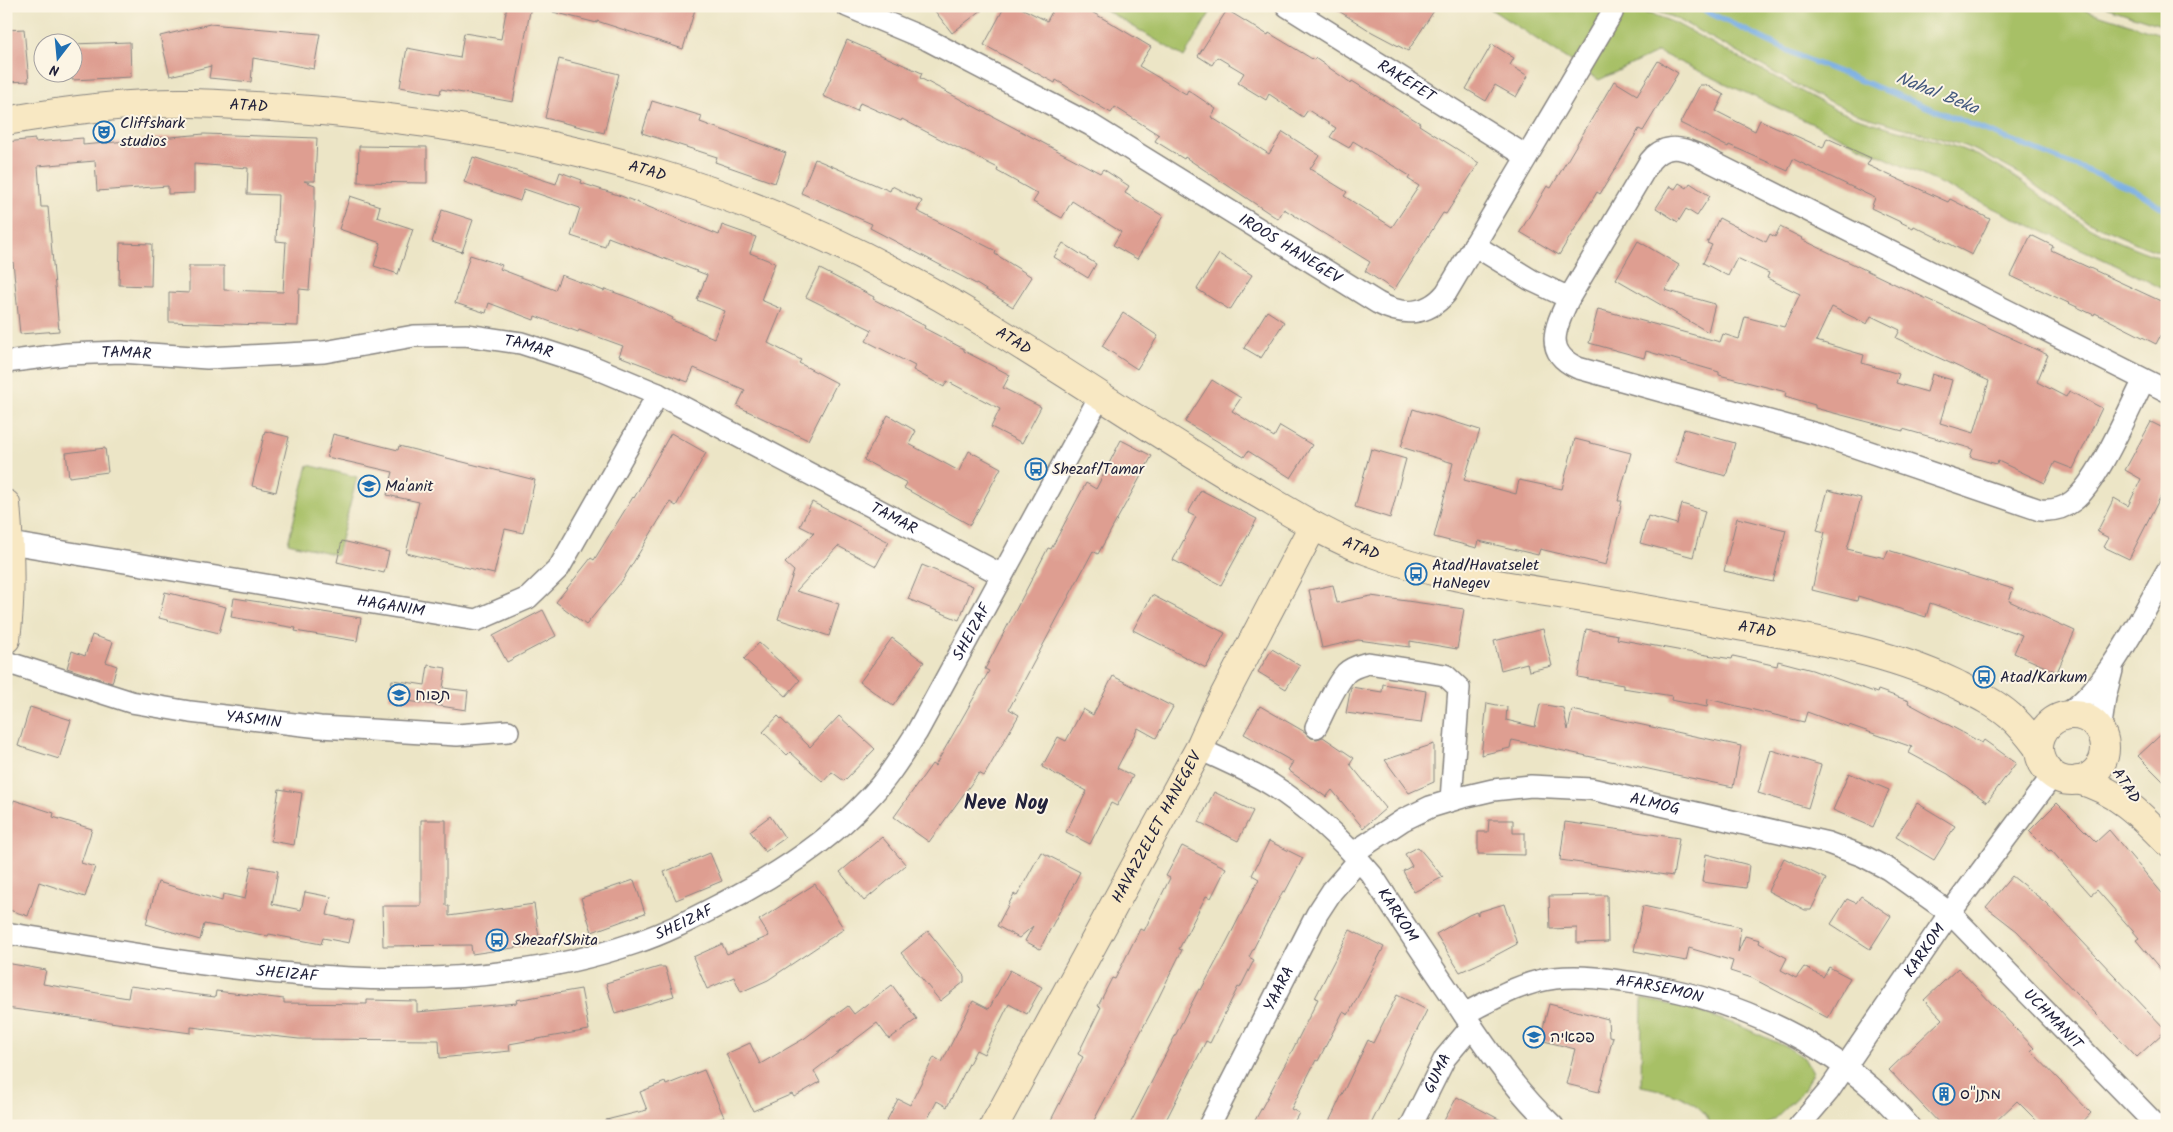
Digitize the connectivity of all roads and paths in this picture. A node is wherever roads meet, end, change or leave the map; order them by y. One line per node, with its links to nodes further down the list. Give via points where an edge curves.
1 (847, 6): 6 (street, IROOS HANEGEV, via 928,40 1091,125 1388,308 1406,313 1435,304 1446,293)
2 (1287, 6): 5 (street, RAKEFET)
3 (1612, 13): 5 (street, IROOS HANEGEV)
4 (6, 121): 12 (street, ATAD, via 58,111 149,104 277,107 422,122 612,160 703,189 828,240 980,320)
5 (1526, 156): 6 (street, IROOS HANEGEV)
6 (1474, 245): 7 (street, via 1531,280)
7 (1570, 298): 9 (street, via 1650,161 1664,150 1679,148 1705,158); 9 (street, via 1558,324 1555,347 1562,359 1573,366 1820,434 2040,510 2061,508 2080,494 2100,466)
8 (6, 362): 11 (street, TAMAR, via 67,354 121,352 206,358 324,352 414,336 466,335 521,343)
9 (2144, 380): 10 (street)
10 (2167, 391)
11 (658, 394): 15 (street, HAGANIM, via 559,568 528,598 477,620); 17 (street, TAMAR)
12 (1100, 396): 14 (street, ATAD); 17 (street, SHEIZAF)
13 (6, 504): 15 (street)
14 (1312, 526): 21 (street, ATAD, via 1366,550 1441,573 1783,634 1870,653 1908,664); 26 (street, HAVAZZELET HANEGEV)
15 (10, 543): 18 (street)
16 (2167, 572): 19 (street)
17 (1002, 575): 33 (street, SHEIZAF, via 917,732 868,799 827,837 753,888 635,944 570,961 499,973 380,978 217,967)
18 (6, 639)
19 (2115, 660): 22 (street, via 2081,702); 25 (street, via 2105,697)
20 (6, 662): 24 (street, YASMIN, via 131,702 190,712 320,726 447,734)
21 (1989, 701): 22 (street, ATAD, via 2022,713); 27 (street, ATAD, via 2025,730)
22 (2058, 718): 25 (street, via 2086,718); 27 (street, via 2042,734)
23 (1316, 726): 29 (street, via 1347,672 1357,666 1368,663 1445,675 1459,688)
24 (508, 731)
25 (2102, 737): 28 (street, via 2104,752 2092,774); 30 (street, ATAD, via 2115,770)
26 (1199, 749): 31 (street, KARKOM, via 1272,785 1329,828); 36 (street, HAVAZZELET HANEGEV)
27 (2039, 749): 28 (street, via 2043,764)
28 (2066, 777): 30 (street, ATAD, via 2095,784 2123,800); 32 (street, KARKOM)
29 (1451, 800): 31 (street, ALMOG, via 1403,820); 32 (street, ALMOG, via 1493,790 1531,786 1591,789 1783,832 1863,856 1888,869)
30 (2160, 835)
31 (1356, 856): 34 (street, KARKOM); 37 (street, YAARA, via 1318,914)
32 (1950, 913): 35 (street, KARKOM); 42 (street, UCHMANIT)
33 (6, 933)
34 (1468, 1020): 35 (street, AFARSEMON, via 1505,993 1529,983 1556,978 1616,980 1720,1003 1781,1029); 38 (street, GUMA); 39 (street, KARKOM, via 1516,1086)
35 (1846, 1067): 40 (street, KARKOM); 41 (street, AFARSEMON)
36 (994, 1126)
37 (1209, 1126)
38 (1411, 1126)
39 (1553, 1126)
40 (1799, 1126)
41 (1909, 1126)
42 (2157, 1126)

